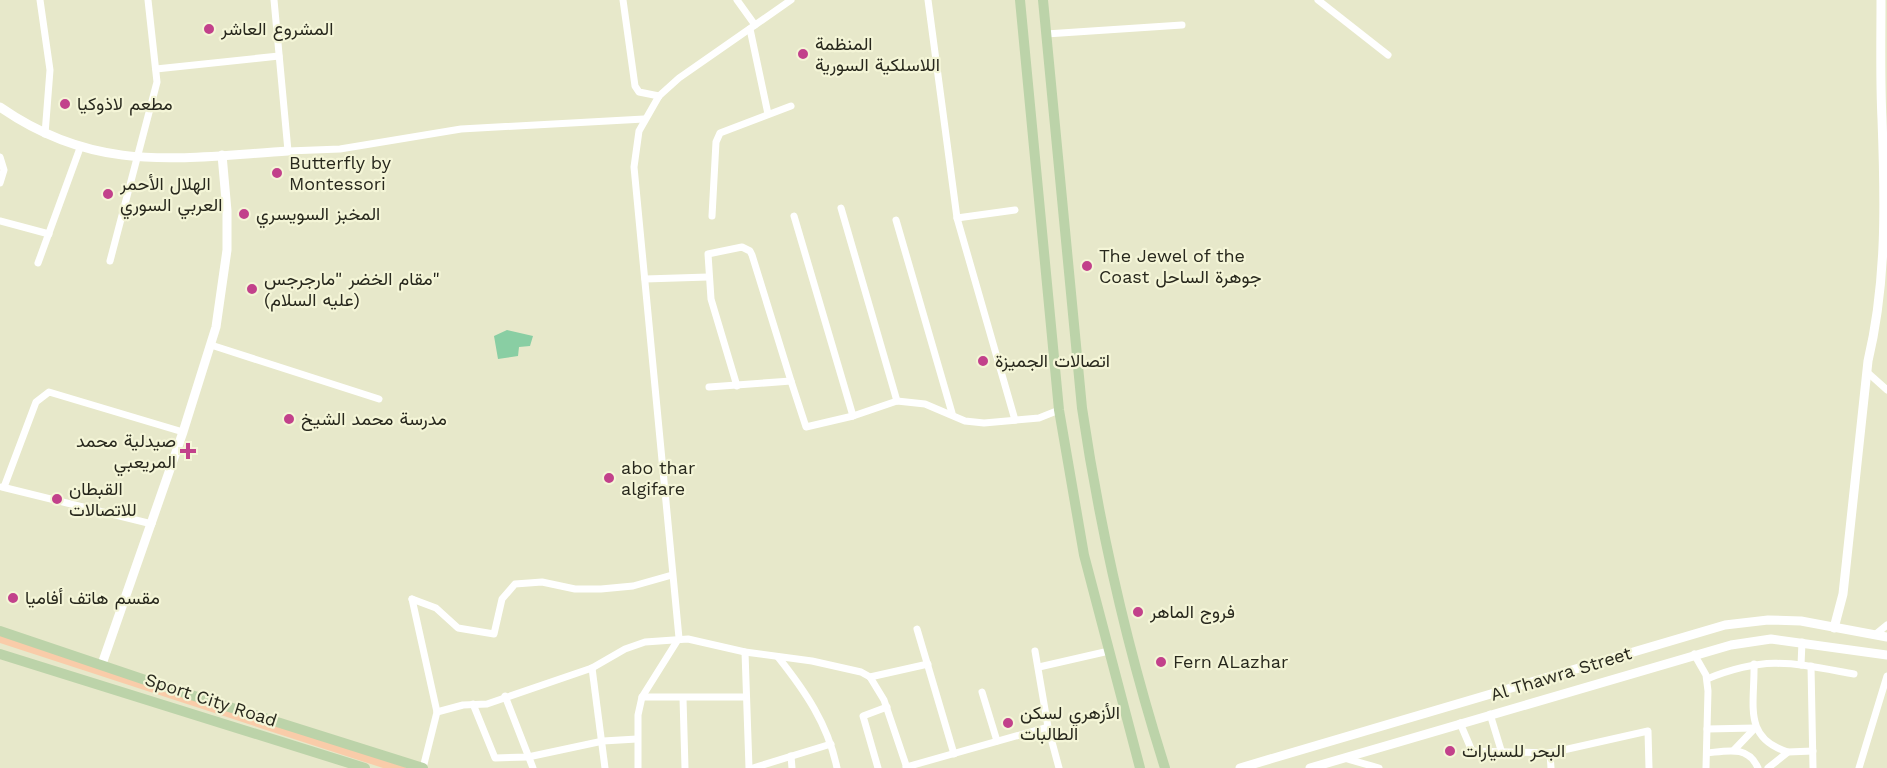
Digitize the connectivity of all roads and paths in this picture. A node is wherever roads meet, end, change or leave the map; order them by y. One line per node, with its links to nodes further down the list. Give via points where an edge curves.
1 (40, 0): 24 (street, via 50,70)
2 (148, 0): 18 (street)
3 (274, 0): 17 (street)
4 (623, 0): 19 (street, via 635,86 639,92)
5 (737, 0): 13 (street)
6 (791, 0): 13 (street)
7 (928, 0): 36 (street)
8 (1020, 0): 54 (main road)
9 (1043, 0): 14 (main road)
10 (1318, 0): 16 (street)
11 (1881, 0): 15 (street); 35 (street)
12 (1182, 25): 14 (street)
13 (753, 27): 19 (street); 22 (street)
14 (1046, 34): 59 (main road)
15 (1886, 34)
16 (1388, 55)
17 (279, 56): 18 (street); 26 (street)
18 (156, 69): 29 (street, via 157,82)
19 (659, 96): 23 (street)
20 (791, 106): 22 (street)
21 (0, 107): 24 (street)
22 (768, 114): 33 (street, via 718,135)
23 (644, 119): 26 (street, via 461,129 340,149); 44 (street, via 636,142 634,167)
24 (45, 134): 25 (street)
25 (80, 148): 29 (street); 39 (street)
26 (288, 151): 27 (street)
27 (222, 155): 29 (street); 46 (street, via 227,250)
28 (0, 157): 30 (street, via 4,170)
29 (137, 158): 41 (street)
30 (0, 183)
31 (841, 208): 53 (street)
32 (1015, 210): 36 (street)
33 (712, 216)
34 (794, 216): 56 (street)
35 (1886, 216): 40 (street)
36 (957, 218): 57 (street)
37 (896, 220): 55 (street)
38 (0, 221): 39 (street)
39 (49, 234): 42 (street)
40 (1886, 241): 45 (street)
41 (110, 261)
42 (38, 262)
43 (708, 277): 44 (street); 48 (street, via 708,254 742,247 750,251); 49 (street)
44 (645, 279): 63 (street)
45 (1884, 297): 47 (street)
46 (211, 345): 52 (street); 58 (street)
47 (1867, 372): 51 (street); 65 (street, via 1843,594)
48 (791, 381): 49 (street); 56 (street, via 806,427)
49 (737, 386): 50 (street)
50 (709, 387)
51 (1887, 390)
52 (379, 399)
53 (897, 401): 55 (street, via 926,404); 56 (street)
54 (1059, 410): 57 (street, via 1039,418); 60 (main road)
55 (952, 413): 57 (street, via 965,421)
56 (853, 416)
57 (1015, 420)
58 (183, 432): 61 (street, via 49,392 36,402); 62 (street)
59 (1092, 473): 60 (main road); 108 (main road, via 1138,680)
60 (1070, 477): 73 (main road, via 1084,555)
61 (2, 487): 62 (street)
62 (152, 524): 80 (street)
63 (672, 575): 70 (street); 100 (street, via 633,586 601,589 575,589 542,582 515,584 502,599 494,634 458,628 436,609 412,599)
64 (1887, 625): 68 (street)
65 (1834, 628): 68 (street, Al Thawra Street); 95 (street, Al Thawra Street, via 1790,621 1725,625)
66 (917, 629): 79 (street)
67 (0, 631): 80 (main road, Sport City Road)
68 (1876, 634): 69 (street, Al Thawra Street)
69 (1887, 637)
70 (679, 638): 74 (street); 85 (street, via 635,645); 92 (street)
71 (1802, 642): 76 (street, Al Thawra Street, via 1771,639); 77 (street, Al Thawra Street); 82 (street)
72 (1035, 651): 84 (street)
73 (1109, 651): 84 (street); 98 (main road)
74 (745, 652): 78 (street); 93 (street)
75 (0, 654): 123 (main road, Sport City Road)
76 (1694, 654): 89 (street); 101 (street, Al Thawra Street)
77 (1887, 655)
78 (778, 657): 88 (street, via 812,661); 112 (street, via 813,703)
79 (928, 663): 88 (street); 119 (street)
80 (102, 664): 124 (main road, Sport City Road)
81 (1754, 664): 82 (street, via 1779,661); 89 (street); 106 (street)
82 (1801, 665): 83 (street)
83 (1811, 666): 86 (street); 115 (street)
84 (1039, 667): 105 (street)
85 (592, 668): 91 (street); 110 (street)
86 (1854, 674)
87 (1887, 676): 146 (street)
88 (870, 677): 97 (street)
89 (1707, 679): 107 (street)
90 (982, 692): 111 (street)
91 (505, 696): 96 (street, via 487,704); 121 (street)
92 (642, 697): 94 (street); 109 (street)
93 (745, 697): 94 (street); 129 (street)
94 (683, 698): 128 (street)
95 (1468, 701): 99 (street, Al Thawra Street); 102 (street)
96 (473, 704): 100 (street); 121 (street, via 495,758)
97 (887, 707): 132 (street, via 863,716); 133 (street)
98 (1125, 710): 108 (main road, via 1139,742 1146,742); 135 (main road)
99 (1440, 710): 104 (street); 137 (street, Al Thawra Street)
100 (436, 712): 124 (street)
101 (1491, 714): 102 (street, Al Thawra Street); 113 (street)
102 (1475, 718): 103 (street, Al Thawra Street)
103 (1460, 723): 104 (street, Al Thawra Street); 113 (street, via 1472,751)
104 (1447, 727): 122 (street, Al Thawra Street)
105 (1048, 728): 111 (street); 134 (street)
106 (1755, 728): 107 (street); 114 (street); 116 (street, via 1761,738)
107 (1707, 729): 118 (street)
108 (1154, 733): 136 (main road)
109 (637, 739): 110 (street); 127 (street)
110 (603, 741): 121 (street); 126 (street)
111 (997, 741): 119 (street)
112 (831, 744): 120 (street); 131 (street)
113 (1501, 750): 117 (street)
114 (1734, 750): 118 (street); 143 (street, via 1751,756)
115 (1813, 751): 116 (street); 145 (street)
116 (1788, 752): 144 (street)
117 (1550, 753): 140 (street); 141 (street, via 1648,731)
118 (1707, 753): 142 (street)
119 (954, 754): 133 (street)
120 (791, 756): 129 (street); 130 (street)
121 (528, 757): 125 (street)
122 (1344, 758): 138 (street, Al Thawra Street); 139 (street)
123 (365, 768)
124 (423, 768)
125 (533, 768)
126 (605, 768)
127 (638, 768)
128 (685, 768)
129 (751, 768)
130 (792, 768)
131 (837, 768)
132 (878, 768)
133 (906, 768)
134 (1059, 768)
135 (1140, 768)
136 (1165, 768)
137 (1240, 768)
138 (1310, 768)
139 (1379, 768)
140 (1551, 768)
141 (1649, 768)
142 (1706, 768)
143 (1758, 768)
144 (1768, 768)
145 (1813, 768)
146 (1859, 768)

